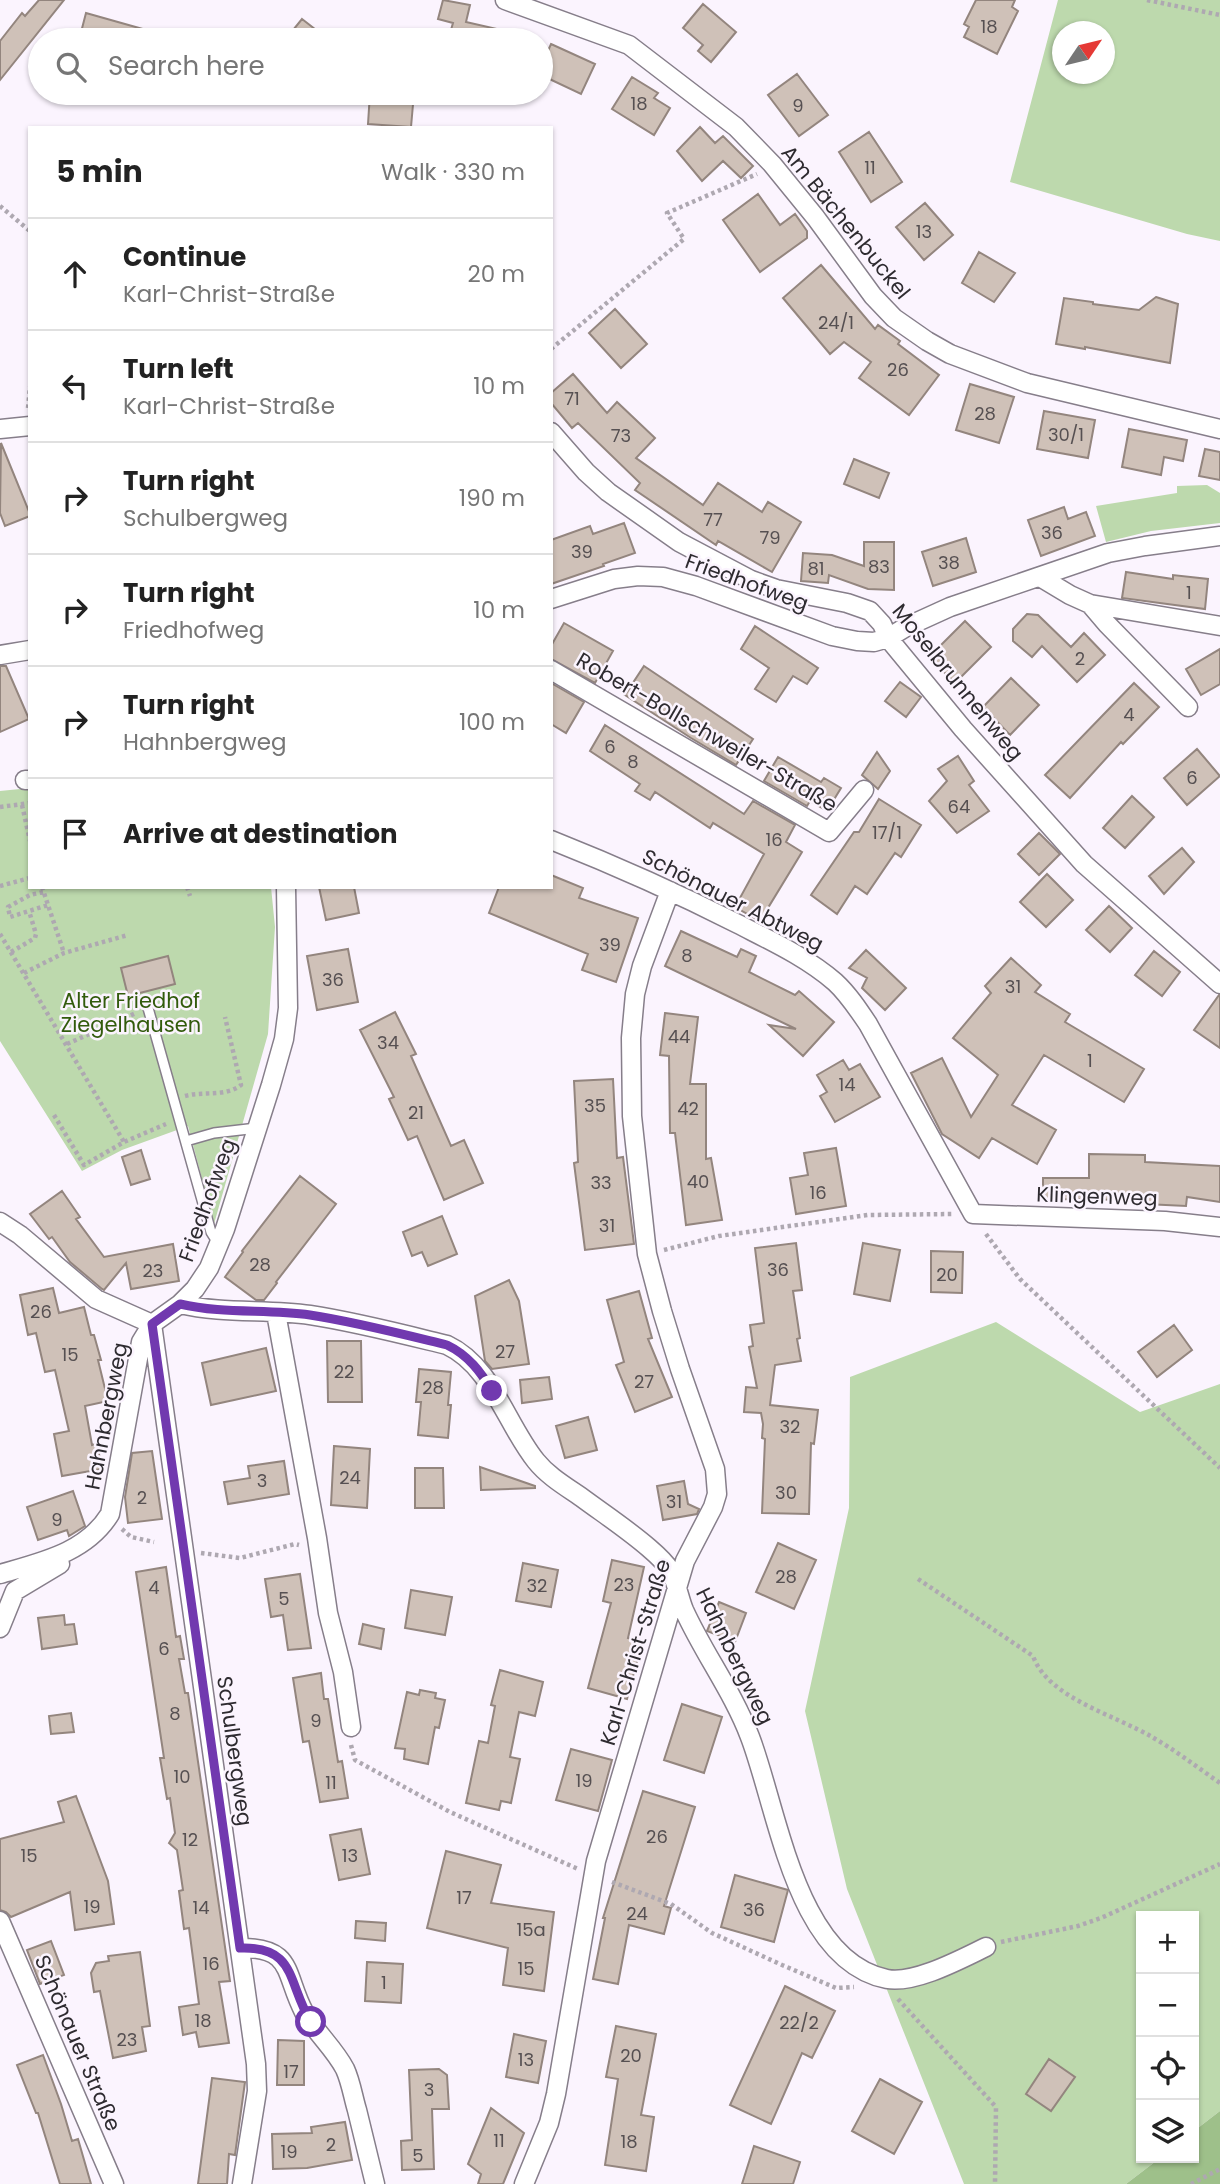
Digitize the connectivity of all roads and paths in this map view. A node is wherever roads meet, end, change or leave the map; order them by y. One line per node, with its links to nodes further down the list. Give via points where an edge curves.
1 (505, 0): 10 (street, Am Bächenbuckel, via 629,45 736,127 816,218 873,296 927,341 1027,383)
2 (1147, 0): 3 (path)
3 (1220, 16)
4 (760, 172): 7 (path, via 667,213 684,239)
5 (0, 206): 6 (path)
6 (28, 229)
7 (553, 347)
8 (28, 426): 9 (street)
9 (0, 429)
10 (1220, 429)
11 (553, 434): 17 (street, Moselbrunnenweg, via 608,492 679,542 751,580 870,611)
12 (1220, 536): 13 (street, via 1108,553)
13 (1040, 577): 15 (street); 17 (street, via 950,607)
14 (553, 598): 17 (street, Friedhofweg, via 614,579 663,577 832,636 874,642)
15 (1090, 604): 16 (street); 21 (street)
16 (1220, 626)
17 (888, 638): 42 (street, Moselbrunnenweg, via 1084,864)
18 (28, 650): 19 (street)
19 (0, 655)
20 (553, 671): 22 (street, Robert-Bollschweiler-Straße, via 829,832)
21 (1188, 707)
22 (864, 790)
23 (28, 804): 24 (path)
24 (22, 805): 25 (path); 26 (path)
25 (0, 807)
26 (28, 832)
27 (553, 840): 33 (street, Schönauer Abtweg)
28 (28, 879): 29 (path)
29 (0, 886)
30 (188, 889): 34 (path)
31 (286, 889): 49 (street, Friedhofweg, via 287,1023)
32 (43, 890): 35 (path); 36 (path, via 8,907 10,917)
33 (670, 891): 52 (street, Schönauer Abtweg, via 783,947 844,991 900,1079); 56 (street, Karl-Christ-Straße, via 638,979 631,1038 632,1116)
34 (190, 896)
35 (48, 905): 36 (path); 40 (path)
36 (29, 911): 39 (path, via 35,938)
37 (0, 934): 39 (path)
38 (128, 935): 40 (path)
39 (11, 952): 41 (path)
40 (64, 953): 41 (path)
41 (24, 974): 45 (path)
42 (1220, 984)
43 (148, 1008): 45 (path); 46 (lane)
44 (225, 1017): 46 (path, via 241,1085 233,1091)
45 (66, 1044): 51 (path)
46 (174, 1098): 48 (lane)
47 (54, 1115): 51 (path, via 84,1165)
48 (180, 1119): 50 (lane); 51 (path)
49 (257, 1129): 50 (lane); 55 (street, Friedhofweg)
50 (186, 1141): 55 (lane, via 211,1232)
51 (124, 1142)
52 (973, 1214): 54 (street, Klingenweg); 56 (path, via 868,1214 719,1236); 60 (path, via 1020,1279)
53 (0, 1222): 59 (street, via 96,1299)
54 (1220, 1227)
55 (219, 1244): 57 (street, Friedhofweg, via 205,1275)
56 (648, 1254): 68 (street, Karl-Christ-Straße, via 718,1481 713,1507)
57 (180, 1304): 58 (street, Hahnbergweg, via 216,1311); 59 (street, Friedhofweg)
58 (276, 1313): 68 (street, Hahnbergweg, via 322,1317 457,1350 483,1376 537,1462 634,1534 670,1570); 70 (street)
59 (152, 1324): 61 (street, Hahnbergweg, via 139,1351); 76 (street, Schulbergweg)
60 (1220, 1468)
61 (108, 1518): 62 (path, Hahnbergweg, via 131,1537); 65 (street, Hahnbergweg)
62 (154, 1542)
63 (303, 1549): 64 (path, via 295,1544 236,1559)
64 (197, 1552)
65 (64, 1554): 66 (street, Hahnbergweg); 69 (street, Hahnbergweg, via 60,1564 15,1591)
66 (0, 1574)
67 (918, 1579): 71 (path, via 1032,1656 1063,1692 1152,1736)
68 (677, 1586): 73 (street, Karl-Christ-Straße); 77 (street, Hahnbergweg, via 684,1610 751,1738 793,1874 812,1917 837,1952 858,1968)
69 (0, 1628)
70 (351, 1727): 73 (path, via 355,1760 450,1812)
71 (1220, 1783)
72 (1220, 1864): 75 (path, via 1101,1918)
73 (592, 1876): 77 (path, via 667,1902 712,1933 836,1988); 82 (street, Karl-Christ-Straße, via 556,2094)
74 (0, 1921): 79 (street, Schönauer Straße)
75 (986, 1947): 77 (street, via 912,1977)
76 (240, 1948): 80 (street, Schulbergweg, via 257,2091); 81 (street, via 264,1949 285,1963 304,2011 348,2078)
77 (887, 1979): 83 (path, via 896,1997 996,2107)
78 (1220, 2169): 84 (path)
79 (114, 2184)
80 (242, 2184)
81 (375, 2184)
82 (524, 2184)
83 (995, 2184)
84 (1191, 2184)

